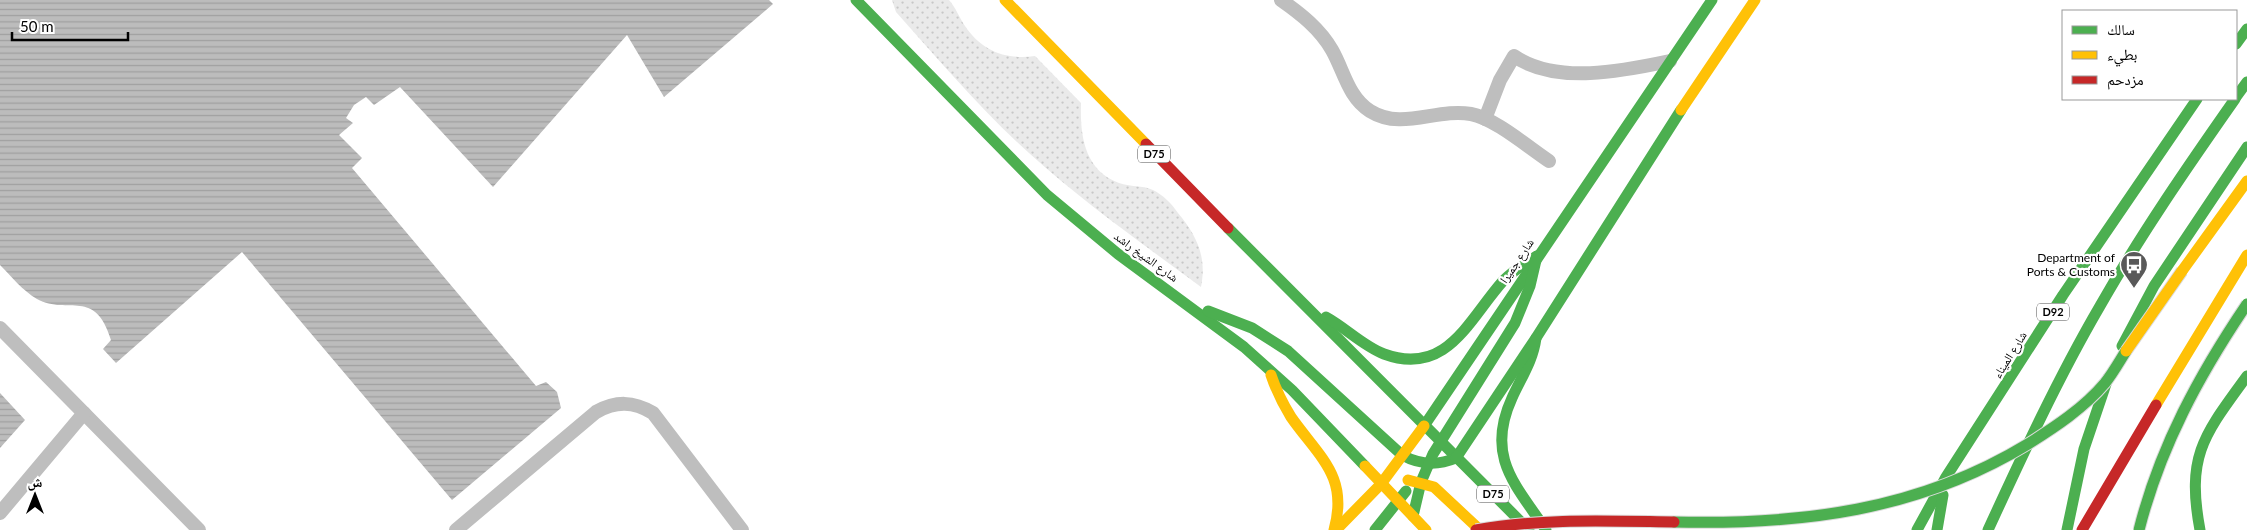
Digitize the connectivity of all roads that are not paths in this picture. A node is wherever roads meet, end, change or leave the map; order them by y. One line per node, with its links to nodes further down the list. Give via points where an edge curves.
1 (856, 0): 9 (main road, شارع الشيخ راشد)
2 (1005, 0): 23 (main road, D75)
3 (1281, 0): 15 (street, via 1302,15 1323,37 1339,62 1354,96 1370,111 1401,120 1461,114)
4 (1712, 0): 10 (main road, شارع جميرا)
5 (1755, 0): 26 (main road, via 1659,143)
6 (879, 5): 9 (main road)
7 (2247, 29): 8 (main road)
8 (2237, 43)
9 (908, 54): 22 (main road, شارع الشيخ راشد, via 1047,195 1118,254)
10 (1670, 61): 15 (street, via 1605,73 1559,71 1525,64 1514,56 1497,86); 20 (main road, شارع جميرا)
11 (2247, 82): 12 (main road)
12 (2237, 95)
13 (2196, 100): 36 (main road, شارع الميناء / D92, via 2124,203)
14 (2234, 100): 55 (main road, bridge, via 2152,221 2083,335 2038,420)
15 (1485, 119): 17 (street)
16 (2247, 147): 56 (main road, bridge, via 2154,286 2121,349 2084,449)
17 (1549, 161)
18 (2247, 182): 49 (main road, bridge, via 2105,382 2063,420 2019,450 1970,477 1922,495 1842,514 1760,522 1526,521)
19 (2247, 255): 27 (main road)
20 (1537, 256): 23 (main road, via 1502,283 1455,343 1425,357 1404,359 1385,354 1338,323); 31 (main road, شارع جميرا); 32 (main road, via 1528,296 1511,332)
21 (2247, 304): 58 (main road, bridge, via 2209,361 2174,426)
22 (1193, 307): 28 (main road, شارع الشيخ راشد); 33 (main road, via 1234,319 1271,338)
23 (1305, 307): 31 (main road, D75)
24 (2247, 318): 27 (main road)
25 (0, 328): 30 (street)
26 (1536, 338): 34 (main road); 52 (main road, via 1531,363 1507,412 1502,437 1513,483)
27 (2182, 360): 57 (main road)
28 (1268, 368): 39 (main road, شارع الشيخ راشد); 46 (main road, via 1284,405 1333,473 1339,499)
29 (2247, 376): 59 (main road, via 2208,434 2197,458 2194,488)
30 (84, 413): 41 (street); 43 (street)
31 (1424, 426): 32 (main road, D75); 33 (main road, شارع جميرا); 35 (main road)
32 (1440, 442): 34 (main road, D75); 35 (main road)
33 (1402, 455): 35 (main road); 39 (main road, شارع جميرا)
34 (1456, 458): 35 (main road, via 1437,464); 37 (main road); 51 (main road, D75)
35 (1423, 464): 38 (main road)
36 (1946, 477): 53 (main road, شارع الميناء / D92); 54 (main road)
37 (1440, 480): 38 (main road); 42 (main road); 50 (main road)
38 (1416, 481): 39 (main road); 40 (main road); 42 (main road)
39 (1381, 484): 40 (main road, شارع الشيخ راشد); 46 (main road, شارع جميرا)
40 (1398, 502): 42 (main road, شارع الشيخ راشد); 47 (main road)
41 (0, 512)
42 (1410, 520): 48 (main road, شارع الشيخ راشد)
43 (199, 530)
44 (456, 530): 45 (street, via 596,412 618,403 642,407 653,413)
45 (742, 530)
46 (1335, 530)
47 (1375, 530)
48 (1426, 530)
49 (1476, 530)
50 (1480, 530)
51 (1529, 530)
52 (1546, 530)
53 (1917, 530)
54 (1937, 530)
55 (1988, 530)
56 (2067, 530)
57 (2082, 530)
58 (2139, 530)
59 (2200, 530)

